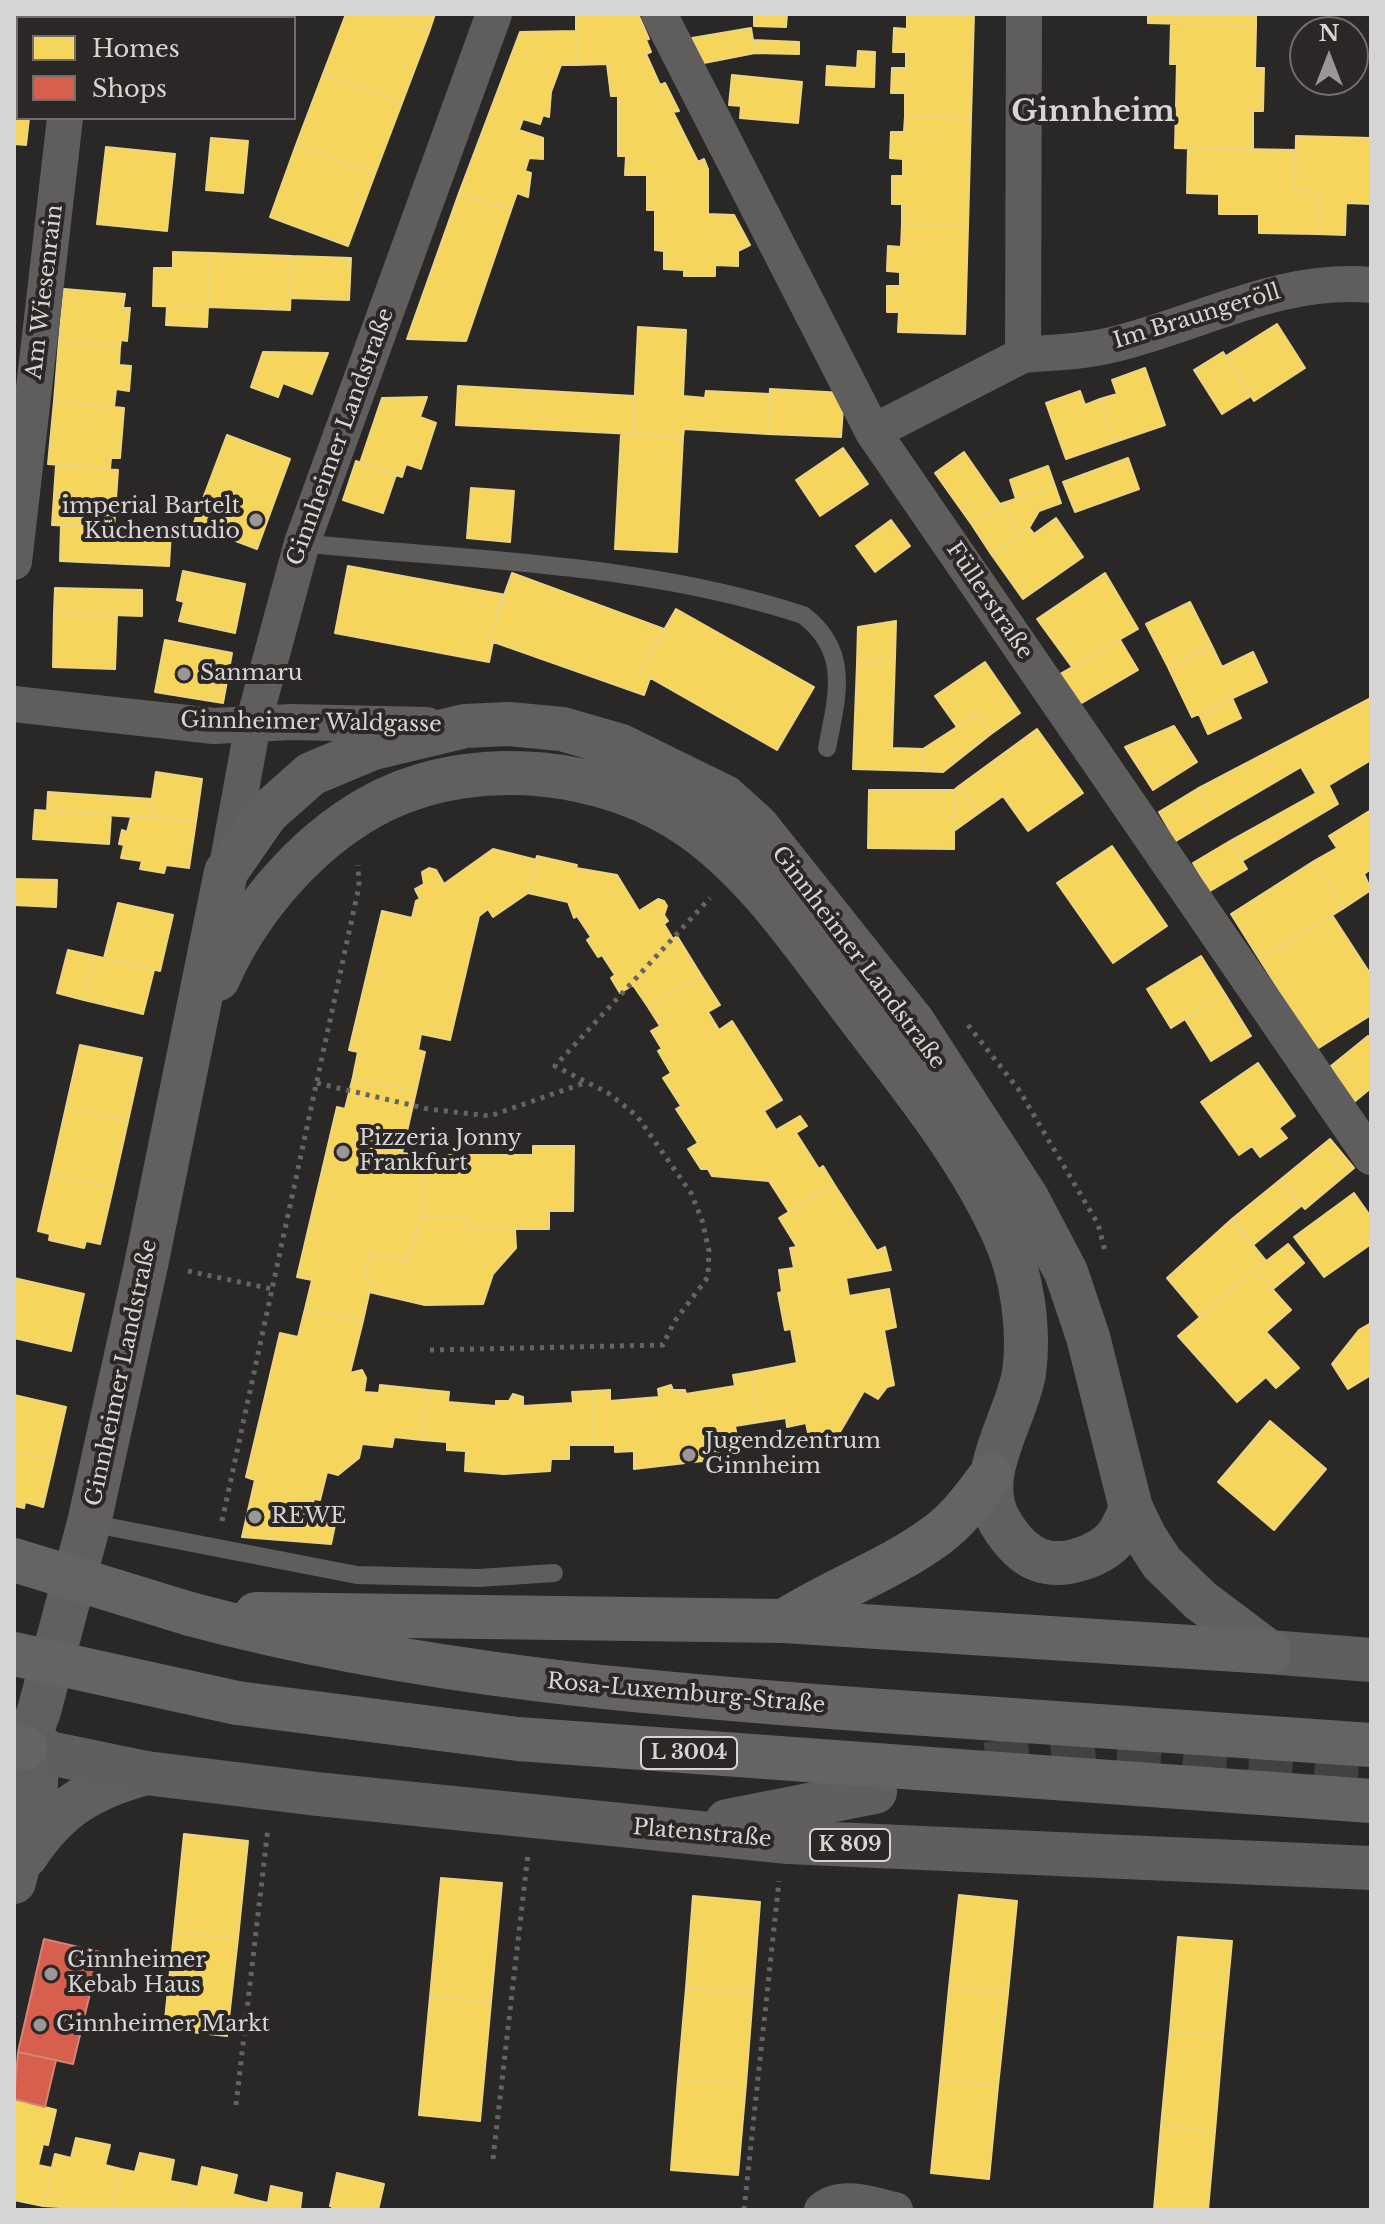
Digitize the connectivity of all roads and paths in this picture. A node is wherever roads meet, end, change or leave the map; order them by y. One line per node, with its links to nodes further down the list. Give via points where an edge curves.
1 (494, 14): 8 (street, Ginnheimer Landstraße)
2 (659, 14): 7 (street, Füllerstraße)
3 (1024, 14): 6 (street)
4 (65, 120): 9 (street, Am Wiesenrain)
5 (1371, 285): 6 (street, Im Braungeröll, via 1343,282 1283,289 1113,345)
6 (1023, 355): 7 (street, Im Braungeröll)
7 (873, 432): 20 (street, Füllerstraße)
8 (302, 543): 11 (street, Ginnheimer Landstraße); 13 (lane, via 662,580 803,615 822,629 838,662)
9 (14, 562)
10 (14, 704): 11 (street, Ginnheimer Waldgasse, via 214,726)
11 (253, 724): 12 (street, Ginnheimer Waldgasse); 15 (street, Ginnheimer Landstraße)
12 (465, 726): 15 (main road, Ginnheimer Landstraße, via 373,748 311,774 267,813); 25 (main road, Ginnheimer Landstraße, via 562,729 621,746 725,797 757,826 913,1022 1027,1198 1066,1272 1088,1337)
13 (827, 748)
14 (358, 858): 19 (path, via 359,886)
15 (226, 872): 17 (main road, Ginnheimer Landstraße)
16 (710, 898): 18 (path, via 555,1066)
17 (194, 1032): 24 (main road, Ginnheimer Landstraße, via 242,930 292,868 384,800 443,782 517,773 557,776 628,794 670,813 743,870 827,976 915,1088 969,1168 1006,1238 1020,1287 1024,1369); 26 (main road, Ginnheimer Landstraße)
18 (588, 1081): 19 (path, via 490,1116 428,1109); 23 (path, via 637,1116 691,1193 709,1251 705,1286 674,1322 663,1345)
19 (317, 1083): 22 (path)
20 (1371, 1157)
21 (188, 1271): 22 (path)
22 (272, 1289): 27 (path)
23 (430, 1350)
24 (991, 1475): 25 (main road, via 999,1521 1014,1542 1039,1560 1088,1557 1117,1536); 31 (highway, via 939,1533 900,1560 826,1594)
25 (1131, 1508): 32 (main road, Ginnheimer Landstraße, via 1162,1563 1200,1600)
26 (89, 1523): 29 (lane, via 357,1575 479,1578); 36 (main road, Ginnheimer Landstraße)
27 (222, 1523)
28 (14, 1560): 30 (highway, Rosa-Luxemburg-Straße, bridge)
29 (554, 1573)
30 (190, 1614): 31 (highway); 35 (highway, Rosa-Luxemburg-Straße, via 289,1640 440,1669 626,1690)
31 (784, 1621): 32 (highway)
32 (1269, 1652): 34 (main road)
33 (14, 1654): 39 (highway, L 3004, bridge, via 237,1703 518,1739)
34 (1371, 1660)
35 (1371, 1745)
36 (26, 1747): 37 (main road, Platenstraße / K 809); 45 (main road, Ginnheimer Landstraße, via 35,1802)
37 (146, 1773): 41 (main road, Platenstraße / K 809); 45 (main road, via 83,1796 46,1828)
38 (875, 1792): 41 (main road, K 809)
39 (1371, 1801)
40 (269, 1820): 46 (path)
41 (662, 1831): 44 (main road, Platenstraße / K 809, via 788,1842)
42 (529, 1846): 47 (path)
43 (780, 1868): 48 (path)
44 (1371, 1868)
45 (17, 1873)
46 (236, 2105)
47 (493, 2159)
48 (744, 2210)
49 (822, 2210): 50 (street, via 830,2203 857,2201)
50 (895, 2210)

